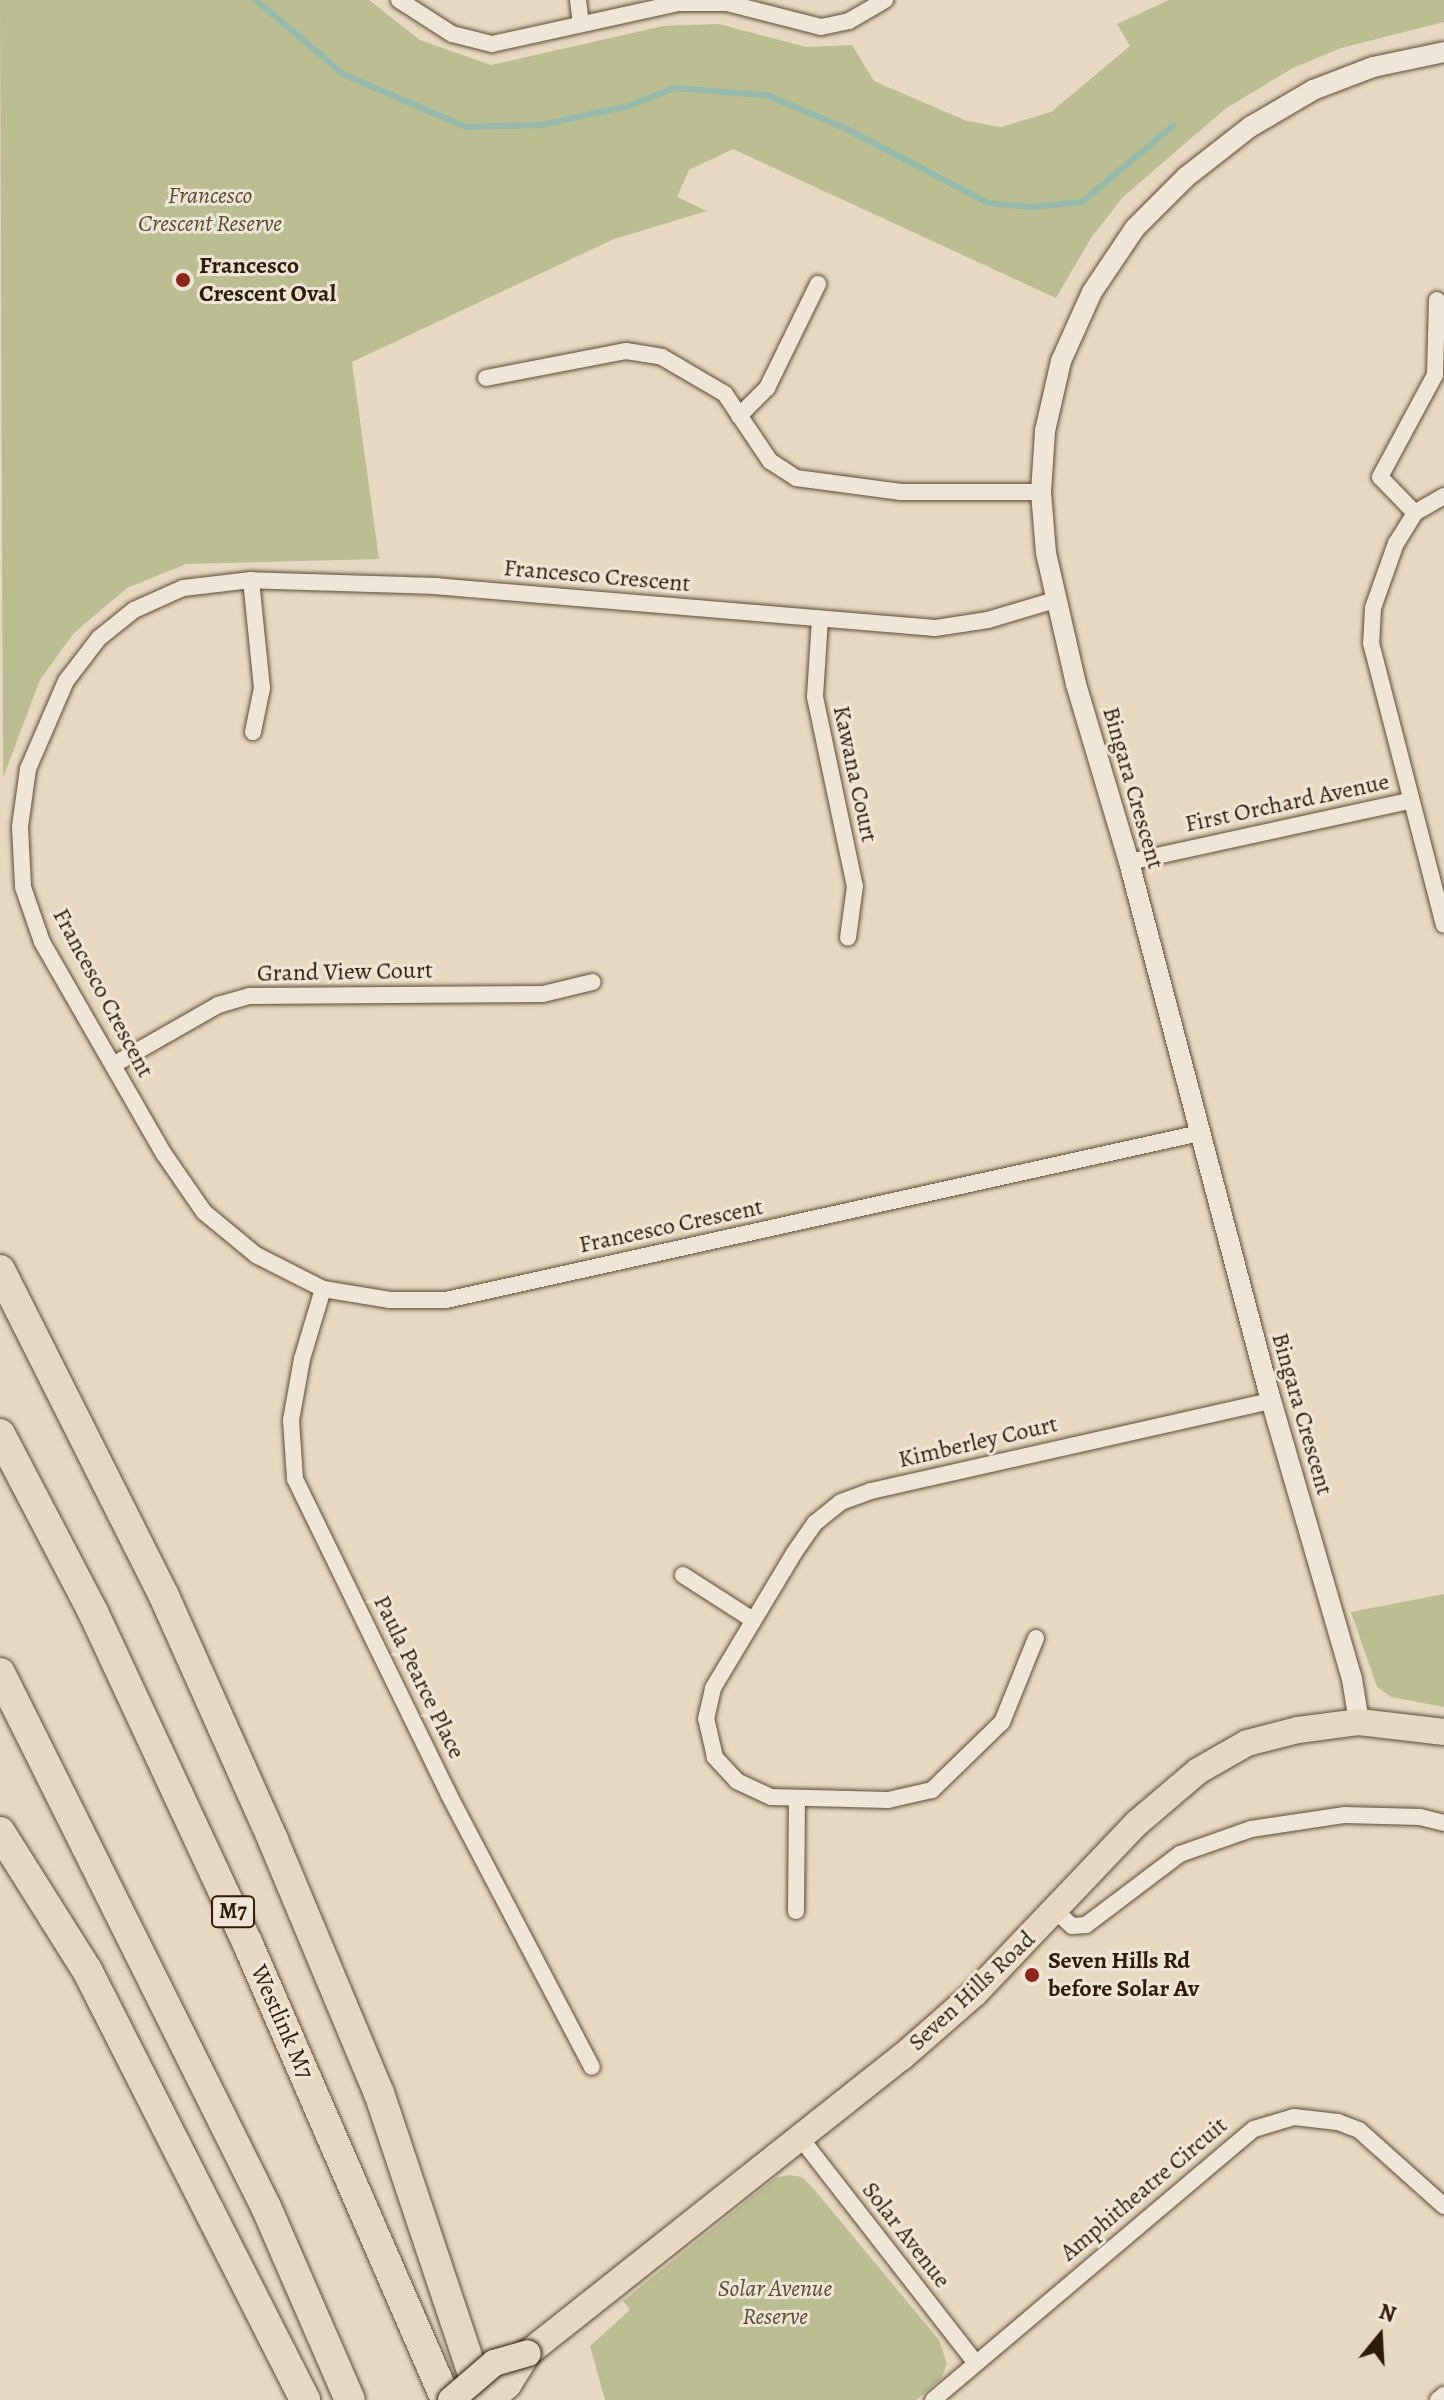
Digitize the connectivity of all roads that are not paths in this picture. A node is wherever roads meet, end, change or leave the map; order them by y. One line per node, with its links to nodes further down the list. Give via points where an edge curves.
1 (399, 0): 4 (street, via 436,27 492,44)
2 (578, 0): 4 (street)
3 (885, 0): 4 (street, via 849,21 821,27 703,1)
4 (581, 24)
5 (1444, 52): 10 (street, Bingara Crescent, via 1373,67 1313,90 1239,135 1186,177 1135,228 1092,292 1061,361 1045,431)
6 (818, 284): 9 (street, via 767,388)
7 (1437, 300): 12 (street, via 1435,375 1380,477)
8 (486, 378): 9 (street, via 626,351 687,368 725,394)
9 (739, 416): 10 (street, via 770,461 796,478 901,492)
10 (1041, 492): 14 (street, Bingara Crescent)
11 (1444, 496): 12 (street)
12 (1415, 513): 17 (street, via 1382,575 1371,643)
13 (251, 580): 15 (street, Francesco Crescent, via 437,586); 16 (street, via 262,688); 22 (street, Francesco Crescent, via 183,588 134,610 99,638 66,681 28,769 20,827 23,887 42,942)
14 (1055, 600): 15 (street, Francesco Crescent, via 988,620 935,628); 18 (street, Bingara Crescent)
15 (820, 619): 20 (street, Kawana Court, via 815,697 855,886)
16 (253, 732)
17 (1409, 801): 18 (street, First Orchard Avenue); 19 (street)
18 (1129, 862): 23 (street, Bingara Crescent)
19 (1444, 925)
20 (848, 938)
21 (593, 982): 22 (street, Grand View Court, via 543,994 249,996 218,1005)
22 (113, 1065): 25 (street, Francesco Crescent, via 204,1212 256,1255)
23 (1200, 1133): 25 (street, Francesco Crescent, via 446,1300 390,1300); 26 (street, Bingara Crescent)
24 (0, 1270): 50 (highway, via 164,1596 273,1840 384,2107)
25 (323, 1289): 41 (street, Paula Pearce Place, via 291,1420 295,1479 449,1795)
26 (1271, 1401): 29 (street, Kimberley Court, via 841,1502 815,1523); 32 (street, Bingara Crescent, via 1352,1679)
27 (0, 1434): 49 (highway, Westlink M7 / M7, via 93,1612 247,1942)
28 (683, 1575): 29 (street)
29 (753, 1620): 34 (street, Kimberley Court, via 713,1688 706,1719 715,1757 737,1781 771,1797)
30 (1036, 1638): 34 (street, Kimberley Court, via 1002,1722 932,1790 888,1800)
31 (0, 1673): 48 (highway, via 259,2193)
32 (1359, 1722): 33 (main road, Seven Hills Road); 39 (main road, Seven Hills Road, via 1272,1735 1198,1771 1137,1823)
33 (1444, 1732)
34 (797, 1800): 38 (street)
35 (1444, 1823): 39 (street, via 1420,1817 1345,1815 1251,1829 1180,1854 1086,1925 1072,1926)
36 (0, 1832): 40 (highway)
37 (0, 1851): 40 (highway)
38 (796, 1911)
39 (1056, 1911): 42 (main road, Seven Hills Road, via 965,2002)
40 (87, 1970): 47 (highway)
41 (592, 2067)
42 (799, 2136): 44 (main road, Seven Hills Road); 45 (street, Solar Avenue)
43 (1444, 2206): 45 (street, Amphitheatre Circuit, via 1359,2130 1318,2118 1274,2121 1232,2143)
44 (528, 2353): 49 (main road, Seven Hills Road, bridge, via 494,2363); 51 (main road, Seven Hills Road, via 508,2385)
45 (976, 2363): 52 (street, Amphitheatre Circuit)
46 (1444, 2395): 53 (street)
47 (305, 2400)
48 (350, 2400)
49 (448, 2400)
50 (482, 2400)
51 (491, 2400)
52 (933, 2400)
53 (1438, 2400)

